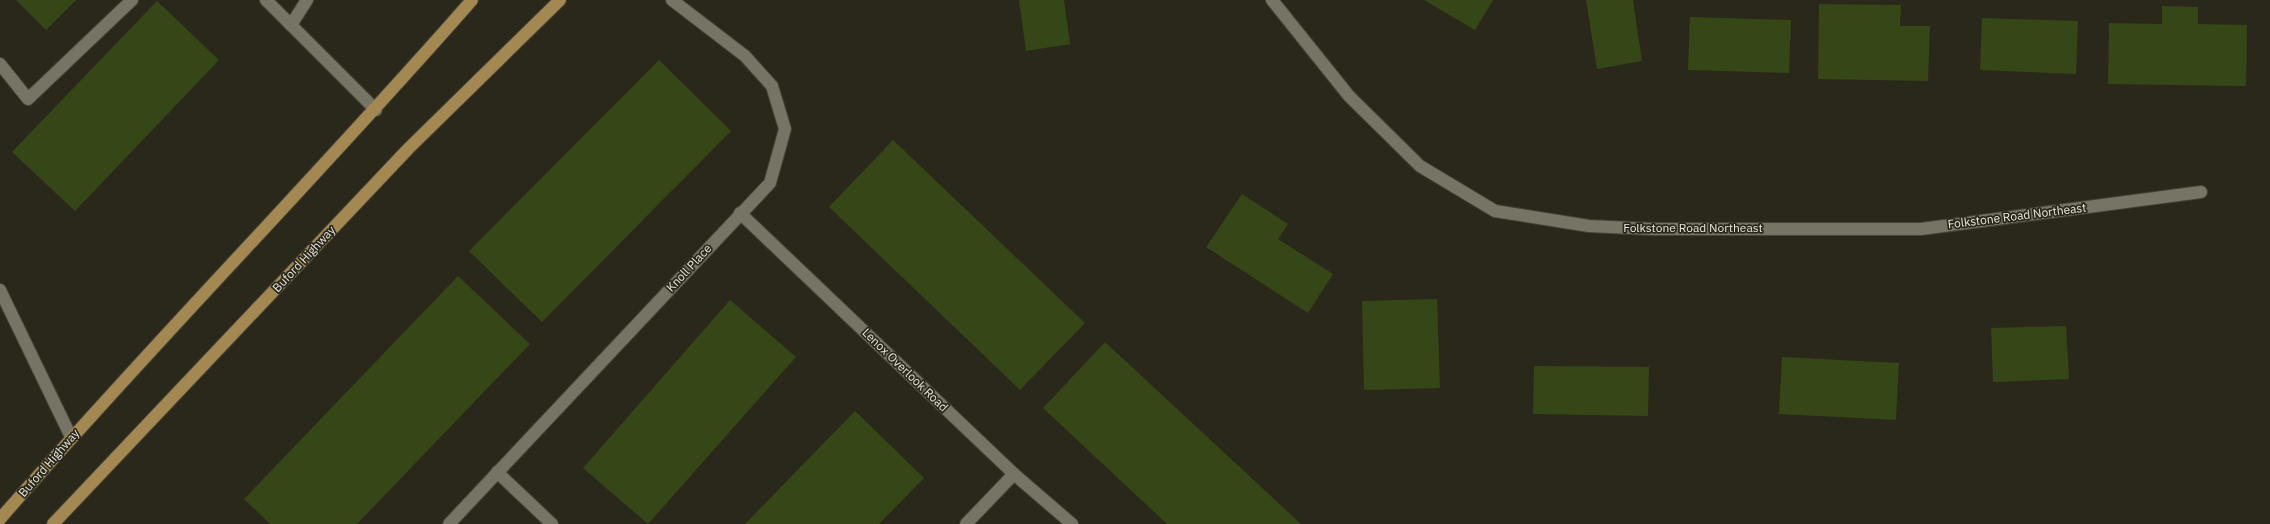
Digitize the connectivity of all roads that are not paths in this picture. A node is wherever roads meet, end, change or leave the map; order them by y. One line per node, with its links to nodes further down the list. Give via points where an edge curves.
1 (132, 0): 9 (street, via 28,99)
2 (266, 0): 8 (street)
3 (307, 0): 8 (street)
4 (472, 0): 10 (main road, Buford Highway)
5 (560, 0): 19 (main road, Buford Highway, via 408,148)
6 (672, 0): 12 (street, Knoll Place, via 745,56 772,86 785,129 770,183)
7 (1272, 0): 11 (street, Folkstone Road Northeast, via 1349,96 1420,166 1495,211 1588,226 1652,229 1921,229)
8 (291, 24): 10 (street)
9 (0, 64)
10 (376, 110): 15 (main road, Buford Highway)
11 (2201, 192)
12 (740, 214): 16 (street, Knoll Place); 17 (street, Lenox Overlook Road)
13 (0, 290): 14 (street)
14 (3, 303): 15 (street)
15 (71, 437): 18 (main road, Buford Highway)
16 (497, 472): 20 (street, Knoll Place); 21 (street)
17 (1014, 474): 22 (street); 23 (street, Lenox Overlook Road)
18 (0, 519)
19 (53, 524)
20 (449, 524)
21 (552, 524)
22 (966, 524)
23 (1072, 524)

